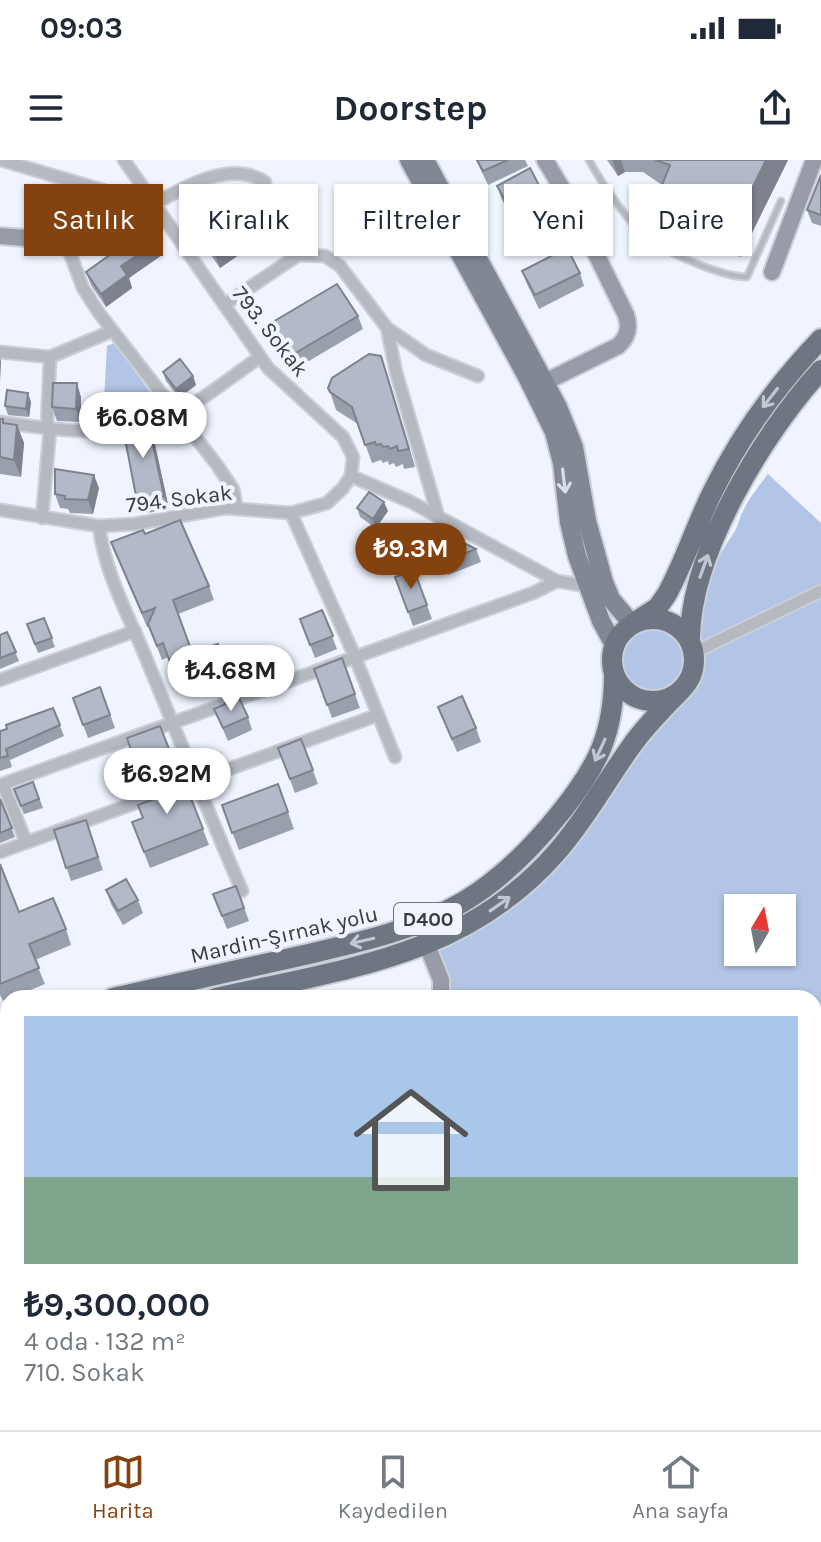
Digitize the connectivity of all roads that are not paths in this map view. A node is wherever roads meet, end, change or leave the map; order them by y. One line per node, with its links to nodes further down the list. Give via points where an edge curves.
1 (1, 160): 9 (street)
2 (124, 160): 10 (street, 793. Sokak)
3 (409, 160): 27 (main road)
4 (425, 160): 27 (main road)
5 (589, 160): 12 (lane, via 647,239 733,277 747,277)
6 (814, 160): 17 (street)
7 (547, 163): 27 (street, via 628,327 618,346)
8 (265, 182): 11 (street, via 249,170 226,167)
9 (82, 184)
10 (139, 184)
11 (163, 199)
12 (781, 201)
13 (163, 219): 18 (street, 793. Sokak)
14 (0, 236): 15 (street)
15 (24, 238)
16 (71, 256): 20 (street, via 88,297)
17 (772, 272)
18 (224, 305): 19 (street, via 292,258 320,255 340,266); 24 (street, 793. Sokak)
19 (387, 328): 26 (street, via 426,355); 36 (street)
20 (112, 331): 23 (street); 28 (street)
21 (821, 339): 41 (highway, one-way to 41, via 746,430 667,594 658,607)
22 (0, 352): 23 (street)
23 (50, 357): 30 (street)
24 (260, 357): 28 (street); 31 (street, 793. Sokak, via 343,437 353,457)
25 (821, 370): 44 (highway, one-way to 25, via 689,614 733,501 765,441)
26 (478, 376)
27 (536, 379): 39 (main road, one-way to 39, via 559,449 569,522); 41 (main road, via 574,447 604,582)
28 (176, 413): 30 (street, via 99,431); 32 (street, via 233,489)
29 (0, 422): 30 (street)
30 (49, 429): 35 (street)
31 (351, 476): 34 (street, 794. Sokak, via 327,503); 36 (street)
32 (237, 509): 34 (street, 794. Sokak); 37 (street, 794. Sokak)
33 (0, 510): 35 (street, 794. Sokak)
34 (291, 513): 45 (street)
35 (42, 518): 37 (street, 794. Sokak)
36 (439, 519): 38 (street)
37 (99, 526): 42 (street, via 104,562)
38 (557, 581): 39 (street); 45 (street)
39 (587, 586): 43 (main road)
40 (821, 591): 44 (street)
41 (632, 624): 43 (highway); 44 (highway, via 645,619 671,623)
42 (135, 631): 47 (street); 50 (street)
43 (614, 645): 46 (highway)
44 (692, 647): 48 (highway, via 692,672)
45 (355, 657): 49 (street); 50 (street)
46 (614, 674): 48 (highway, via 626,691 644,700 665,699); 58 (highway, Mardin-Şırnak yolu / D400, one-way to 58, via 610,727 583,783 527,852 465,900 375,939)
47 (0, 680)
48 (682, 689): 57 (highway, one-way to 48, via 485,915 539,871 636,740)
49 (378, 715): 51 (street); 52 (street)
50 (172, 722): 52 (street); 53 (street)
51 (395, 757)
52 (196, 782): 54 (street); 56 (street)
53 (2, 784): 54 (street)
54 (26, 842): 55 (street)
55 (0, 852)
56 (242, 891)
57 (427, 945): 59 (highway); 60 (street)
58 (149, 990)
59 (250, 990)
60 (441, 990)

